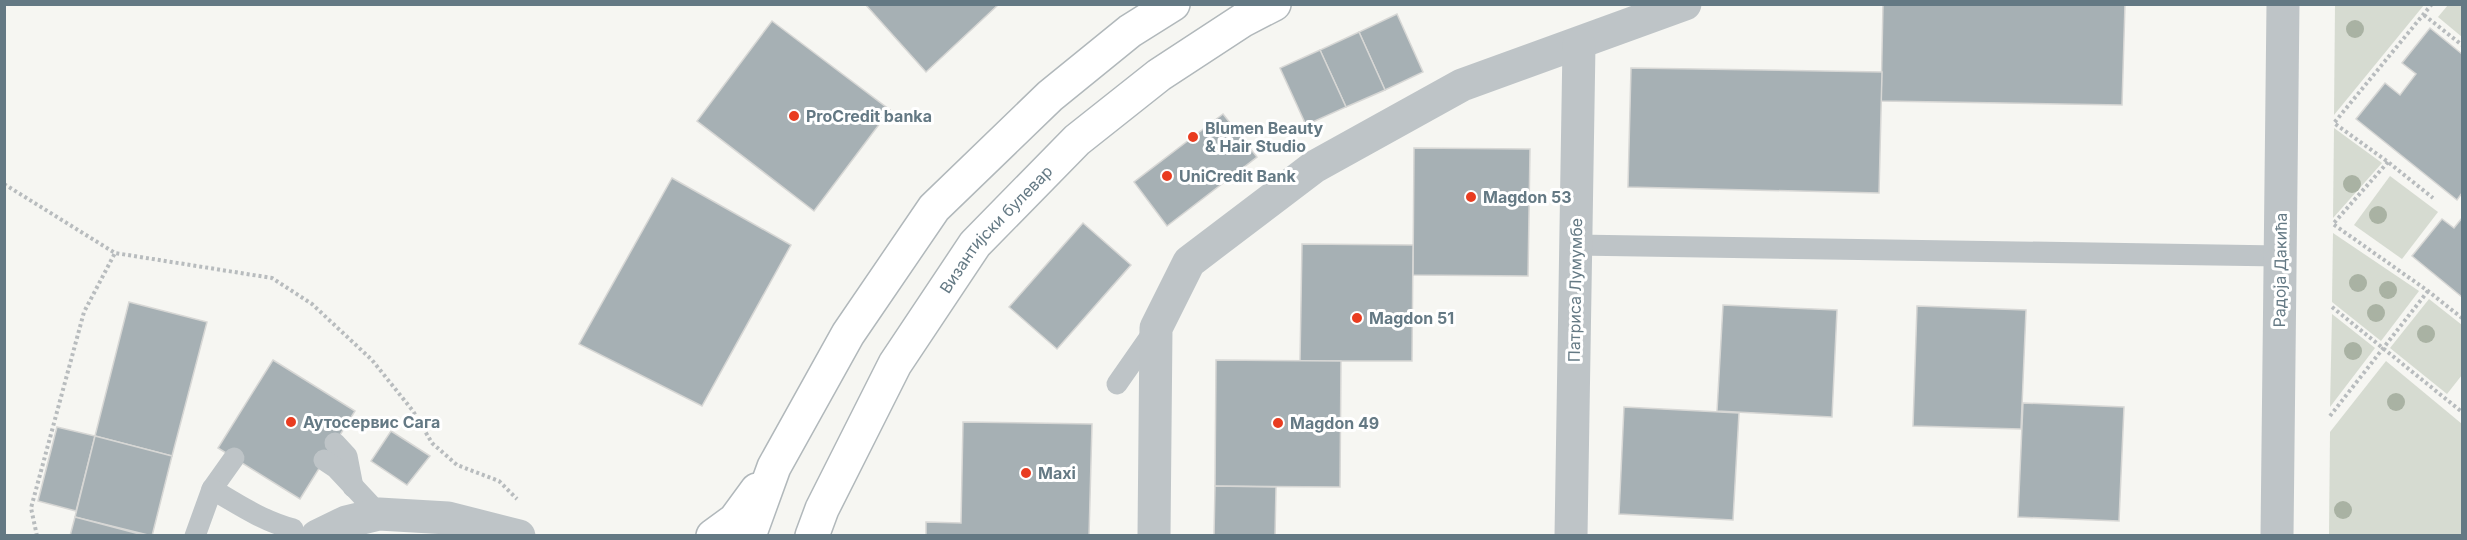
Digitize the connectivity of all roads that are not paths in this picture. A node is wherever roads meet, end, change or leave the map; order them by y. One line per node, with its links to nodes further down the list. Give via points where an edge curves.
1 (1173, 4): 12 (street, via 1130,31 1050,96 934,208 848,333)
2 (1274, 4): 20 (street, Византијски булевар, via 1159,75 1077,140 975,244 895,364)
3 (1685, 4): 5 (street)
4 (2283, 4): 7 (street, Радоја Дакића)
5 (1579, 45): 6 (street, Патриса Лумумбе); 8 (street, via 1462,85 1314,167 1189,262)
6 (1576, 245): 7 (lane); 22 (street, Патриса Лумумбе)
7 (2280, 256): 23 (street, Радоја Дакића)
8 (1156, 328): 9 (lane); 21 (street)
9 (1117, 384)
10 (329, 452): 14 (lane, via 336,468)
11 (234, 458): 13 (lane)
12 (774, 467): 18 (street, via 735,520); 19 (street)
13 (212, 489): 15 (lane); 17 (lane)
14 (379, 514): 15 (street); 16 (street, via 448,519)
15 (297, 533)
16 (517, 535)
17 (195, 536)
18 (713, 536)
19 (749, 536)
20 (812, 536)
21 (1154, 536)
22 (1571, 536)
23 (2277, 536)

